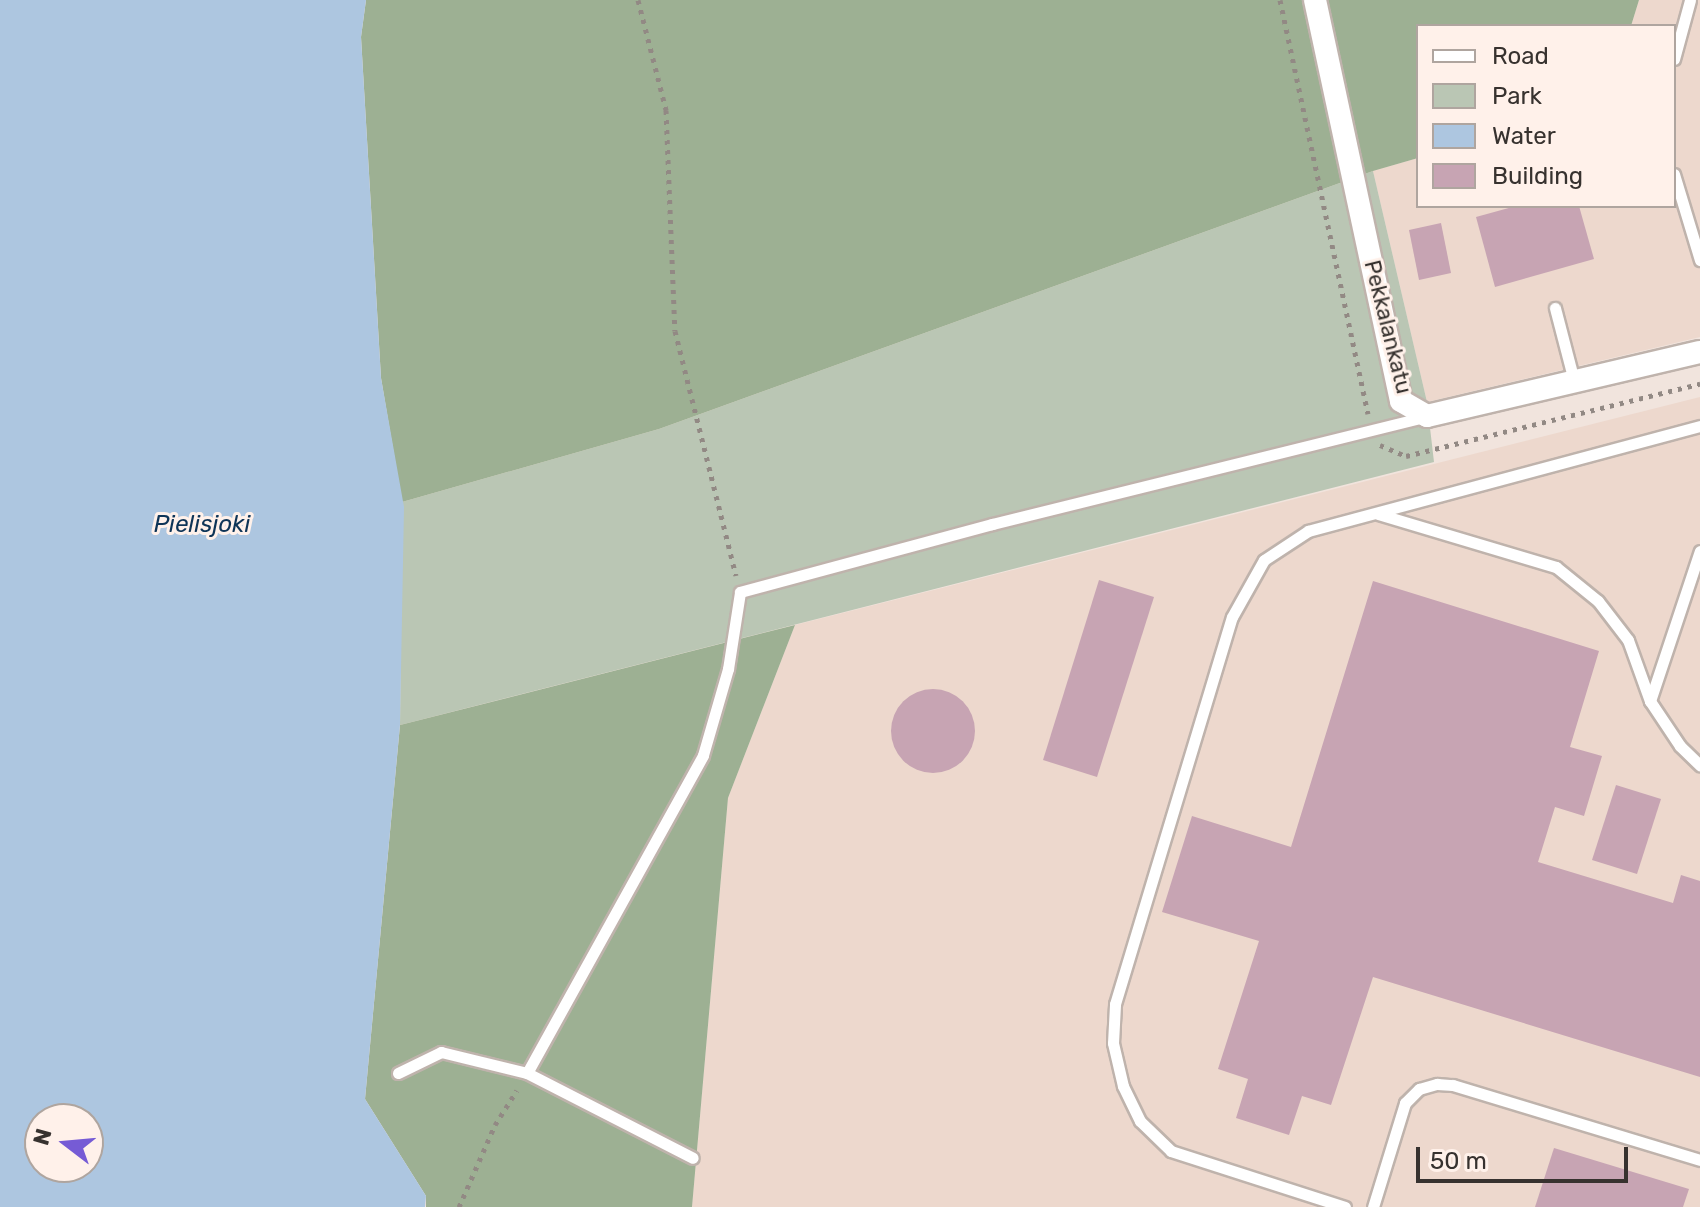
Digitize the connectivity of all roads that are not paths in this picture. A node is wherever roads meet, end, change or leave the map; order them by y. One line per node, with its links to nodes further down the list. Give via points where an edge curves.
1 (1315, 0): 9 (street, Pekkalankatu, via 1401,401)
2 (1690, 0): 3 (lane)
3 (1676, 52)
4 (1676, 181): 5 (lane)
5 (1700, 260)
6 (1555, 308): 8 (lane)
7 (1700, 352): 8 (street, Pekkalankatu)
8 (1574, 381): 9 (street, Pekkalankatu)
9 (1427, 416): 16 (lane, via 740,592 728,669 703,755)
10 (1700, 426): 11 (lane)
11 (1378, 514): 13 (lane, via 1556,567 1598,601 1628,640); 19 (lane, via 1308,531 1264,560 1232,617 1115,1004 1113,1043 1123,1086 1140,1121 1171,1151)
12 (1700, 551): 13 (lane)
13 (1650, 701): 14 (lane, via 1680,746)
14 (1700, 765)
15 (398, 1073): 16 (lane, via 441,1052)
16 (527, 1073): 17 (lane)
17 (693, 1158)
18 (1700, 1160): 20 (lane, via 1437,1084 1419,1089 1405,1103)
19 (1345, 1207)
20 (1373, 1207)

